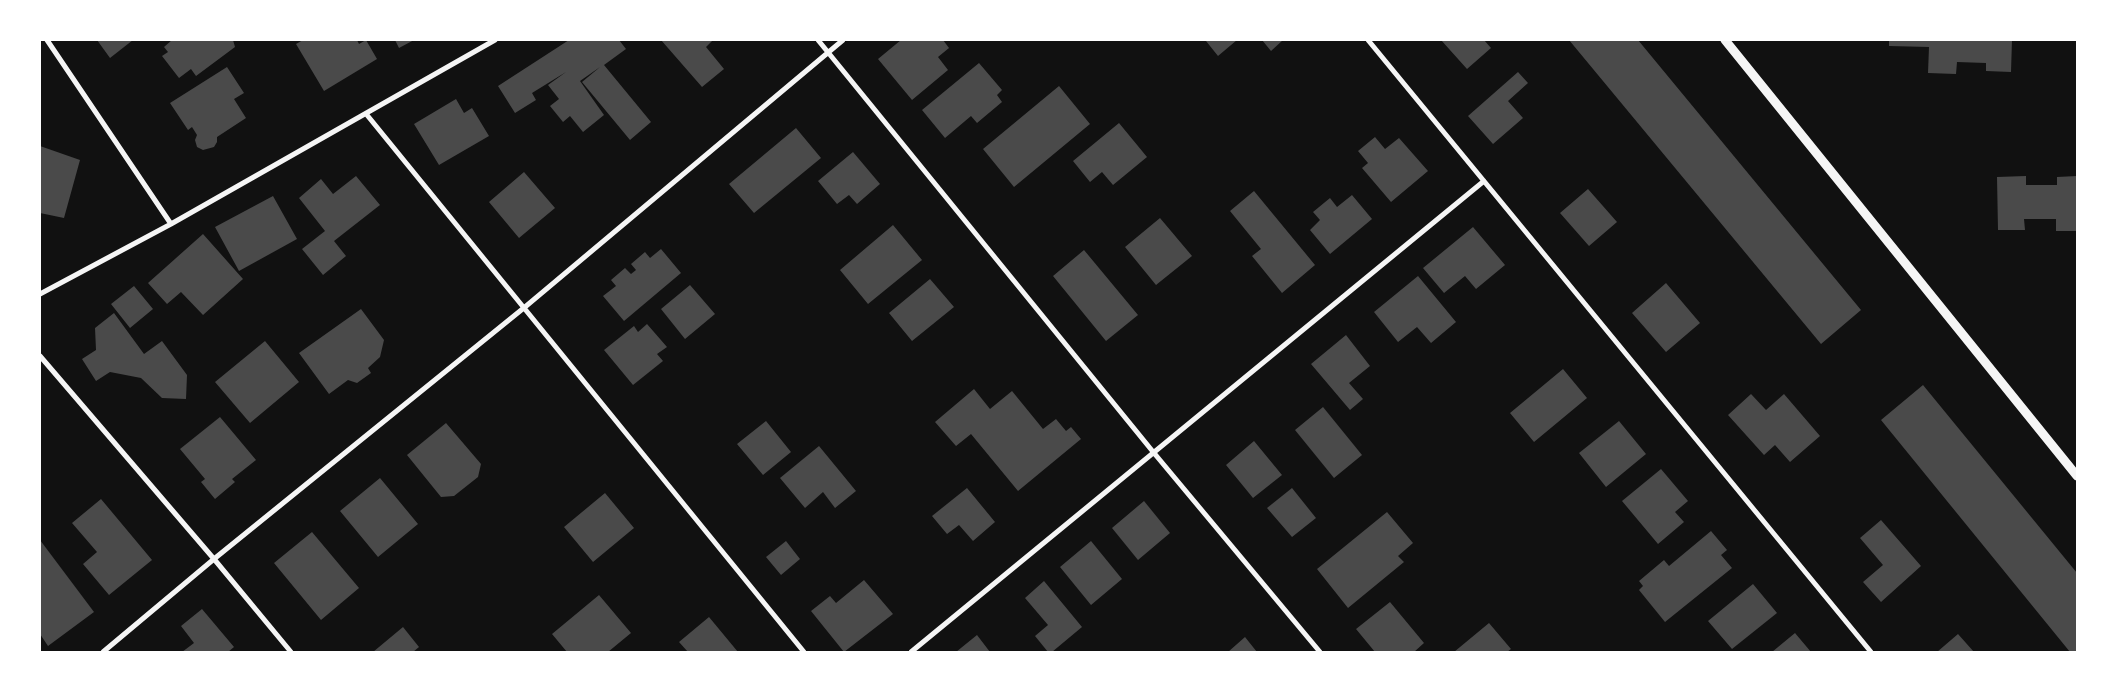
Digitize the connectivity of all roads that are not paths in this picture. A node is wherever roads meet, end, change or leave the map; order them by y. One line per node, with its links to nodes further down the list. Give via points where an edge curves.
1 (47, 40): 10 (street)
2 (495, 40): 8 (street)
3 (818, 40): 7 (street)
4 (843, 40): 7 (street)
5 (1368, 40): 9 (street)
6 (1725, 40): 15 (street)
7 (829, 52): 12 (street); 14 (street)
8 (367, 115): 10 (street); 12 (street)
9 (1484, 182): 14 (street); 22 (street)
10 (171, 224): 11 (street)
11 (40, 294)
12 (525, 307): 16 (street); 19 (street)
13 (40, 356): 16 (street)
14 (1154, 453): 20 (street); 21 (street)
15 (2077, 476)
16 (214, 559): 17 (street); 18 (street)
17 (103, 652)
18 (291, 652)
19 (804, 652)
20 (911, 652)
21 (1320, 652)
22 (1871, 652)

